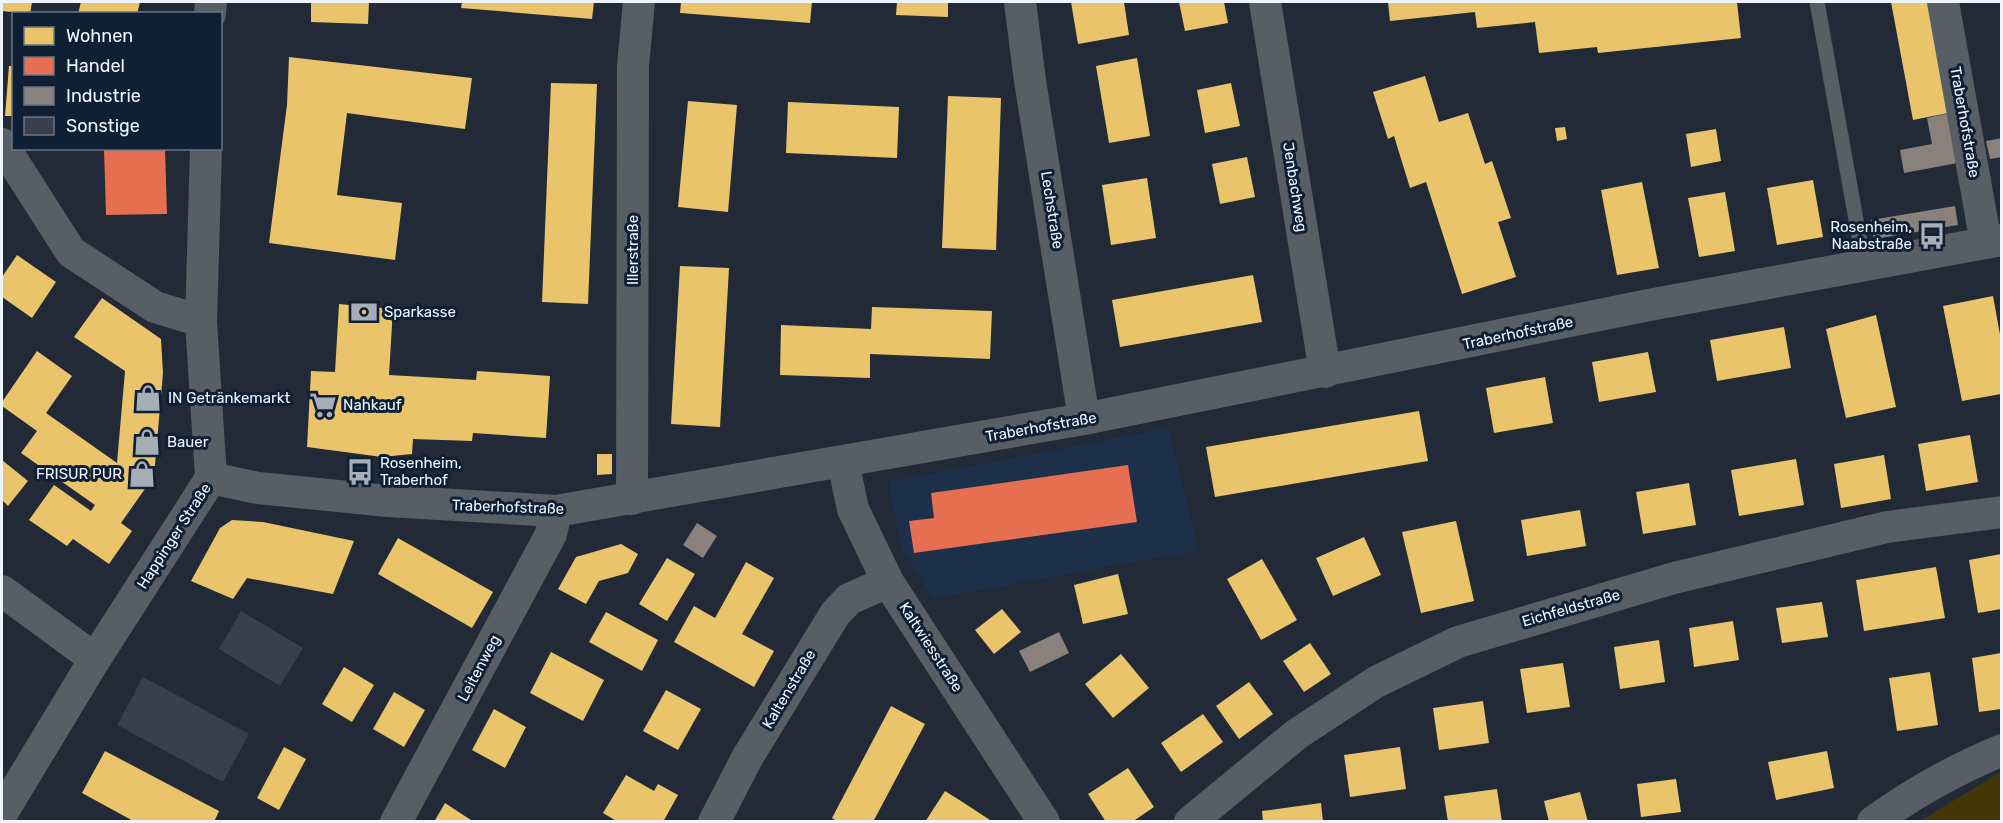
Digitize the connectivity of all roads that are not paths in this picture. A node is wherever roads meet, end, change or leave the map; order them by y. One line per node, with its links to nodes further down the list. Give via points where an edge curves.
1 (639, 2): 15 (street, Illerstraße, via 633,65)
2 (1020, 2): 12 (street, Lechstraße)
3 (1265, 2): 11 (street, Jenbachweg)
4 (1817, 2): 9 (lane)
5 (1943, 2): 8 (street, Traberhofstraße)
6 (2, 144): 10 (street, via 71,252 155,307)
7 (206, 150): 10 (street, Happinger Straße)
8 (1994, 242): 9 (street, Traberhofstraße)
9 (1864, 264): 11 (street, Traberhofstraße)
10 (201, 321): 14 (street, Happinger Straße)
11 (1325, 372): 12 (street, Traberhofstraße)
12 (1084, 419): 13 (street, Traberhofstraße)
13 (843, 462): 15 (street, Traberhofstraße); 18 (street, Kaltwiesstraße, via 854,509)
14 (211, 478): 16 (street, Traberhofstraße, via 258,488 388,501); 20 (street, Happinger Straße)
15 (632, 499): 16 (street, Traberhofstraße)
16 (555, 512): 23 (street, Leitenweg, via 551,534)
17 (2001, 512): 26 (street, Eichfeldstraße, via 1887,527 1674,578 1458,642 1376,682 1297,734)
18 (888, 582): 24 (street, Kaltenstraße, via 849,599 835,614 747,758); 25 (street, Kaltwiesstraße)
19 (2, 591): 20 (street)
20 (95, 659): 22 (street, Happinger Straße)
21 (2001, 750): 27 (street, via 1900,802)
22 (2, 813)
23 (396, 822)
24 (714, 822)
25 (1044, 822)
26 (1190, 822)
27 (1874, 822)

